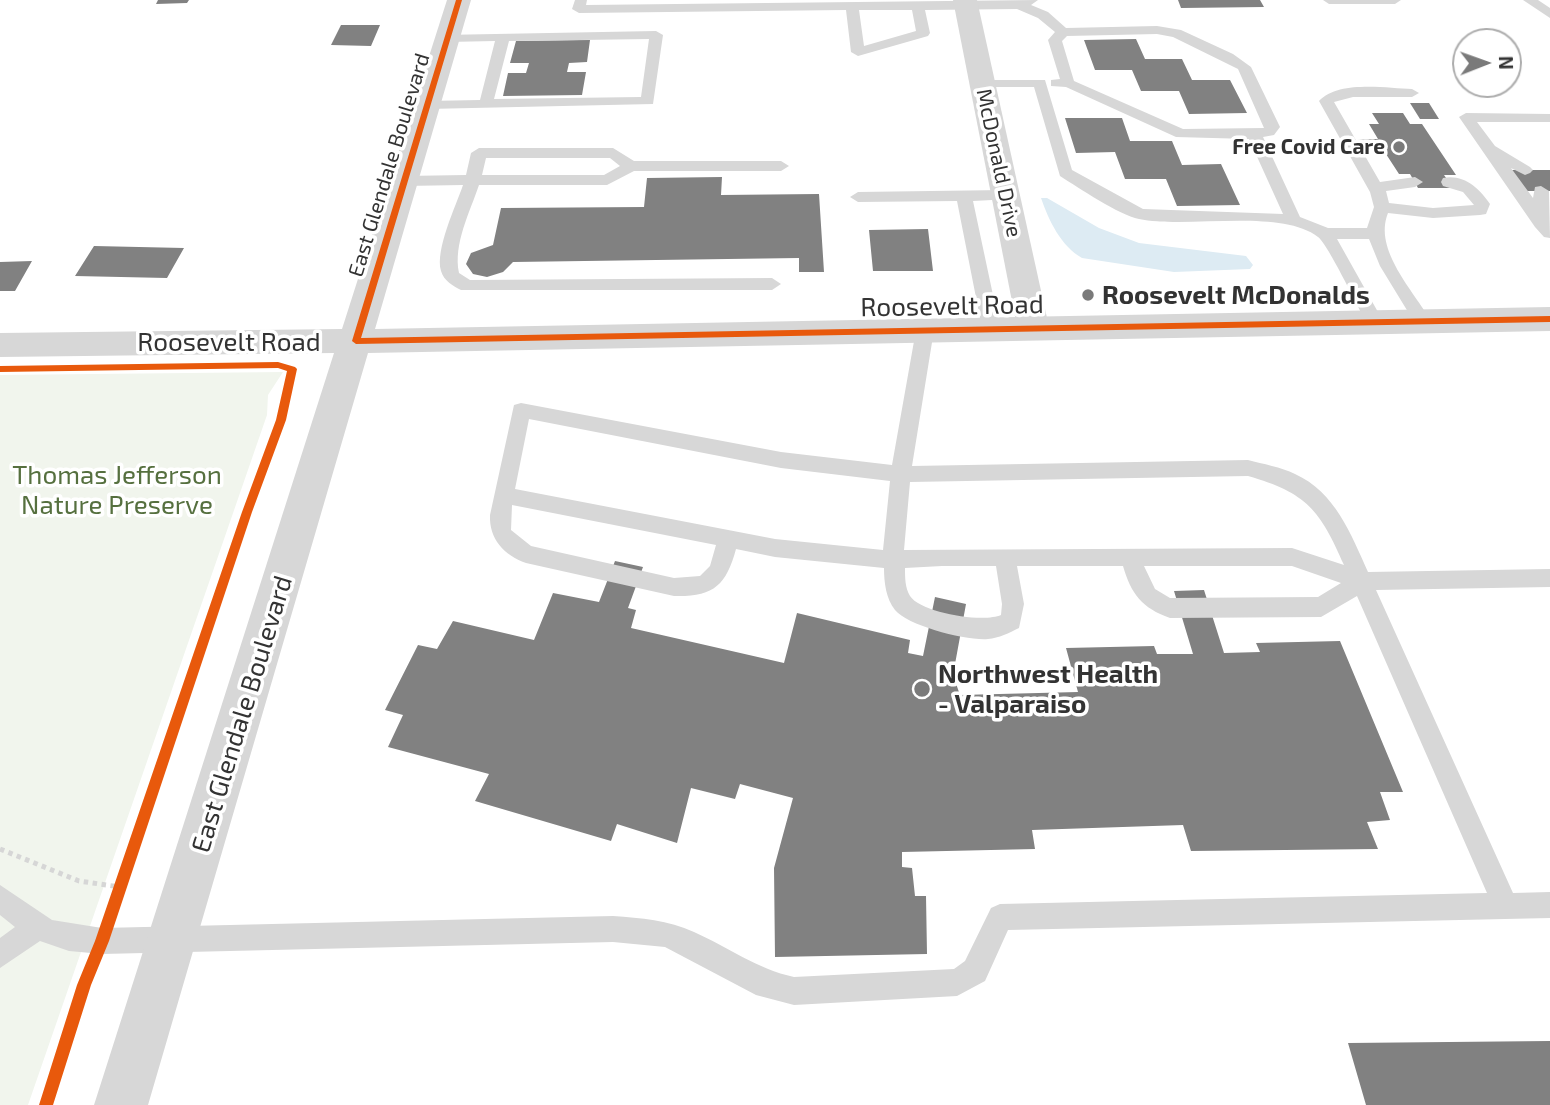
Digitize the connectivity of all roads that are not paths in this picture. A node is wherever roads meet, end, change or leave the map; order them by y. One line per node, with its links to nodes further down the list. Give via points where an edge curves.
1 (459, 0): 13 (street, East Glendale Boulevard)
2 (581, 0): 9 (lane, via 579,9)
3 (1329, 0): 4 (lane)
4 (1395, 0)
5 (1529, 0): 10 (lane)
6 (1023, 2): 8 (lane); 11 (lane)
7 (917, 3): 8 (lane); 9 (lane); 9 (lane, via 923,33 858,52)
8 (965, 3): 14 (street, McDonald Drive)
9 (852, 6)
10 (1550, 14)
11 (1063, 32): 16 (lane, via 1055,40); 21 (lane, via 1157,30 1175,33 1228,57 1244,67 1272,122 1269,132)
12 (503, 37): 13 (lane); 18 (lane); 18 (lane, via 656,35 648,101)
13 (447, 38): 19 (street, East Glendale Boulevard)
14 (982, 83): 15 (lane); 32 (street, McDonald Drive)
15 (1040, 83): 16 (lane); 36 (lane, via 1065,173 1139,214)
16 (1068, 83): 21 (lane, via 1181,134)
17 (1412, 93): 30 (lane, via 1343,93 1326,101)
18 (486, 104): 19 (lane)
19 (426, 105): 27 (street, East Glendale Boulevard)
20 (1550, 118): 22 (lane, via 1466,117)
21 (1254, 134): 36 (lane)
22 (1485, 144): 25 (lane); 37 (lane)
23 (631, 166): 24 (lane); 26 (lane, via 607,180); 26 (lane, via 613,153 479,153)
24 (781, 166)
25 (1525, 170)
26 (472, 180): 27 (lane); 40 (lane, via 449,270 467,286)
27 (404, 181): 47 (street, East Glendale Boulevard)
28 (1415, 182): 30 (lane)
29 (1449, 182): 35 (lane, via 1469,188 1482,204 1479,210 1433,213)
30 (1375, 188): 35 (lane)
31 (1541, 191): 37 (lane)
32 (1005, 195): 33 (lane); 44 (street, McDonald Drive)
33 (964, 196): 34 (lane); 45 (lane)
34 (858, 197)
35 (1382, 207): 38 (lane)
36 (1294, 220): 39 (lane)
37 (1546, 228)
38 (1376, 233): 39 (lane); 43 (lane)
39 (1326, 234): 42 (lane)
40 (772, 284)
41 (1550, 319): 43 (street, Roosevelt Road)
42 (1374, 321): 43 (street, Roosevelt Road); 44 (street, Roosevelt Road)
43 (1422, 321)
44 (1033, 327): 45 (street, Roosevelt Road)
45 (991, 328): 46 (street, Roosevelt Road)
46 (925, 330): 47 (street, Roosevelt Road); 49 (lane)
47 (356, 341): 48 (street, Roosevelt Road); 61 (street, East Glendale Boulevard)
48 (0, 345)
49 (901, 474): 50 (lane, via 768,458 522,410); 54 (lane); 56 (lane, via 1248,468 1290,480 1318,502 1337,526)
50 (505, 495): 51 (lane); 51 (lane, via 498,518 511,546 526,554 674,587 695,588 713,581)
51 (728, 539): 54 (lane)
52 (1005, 557): 53 (lane); 54 (lane); 54 (lane, via 1013,604 1011,621 996,630 970,628 917,613 901,602 894,584)
53 (1131, 557): 56 (lane, via 1292,557); 56 (lane, via 1144,594 1170,608 1321,607)
54 (893, 560)
55 (1550, 578): 56 (lane)
56 (1363, 581): 59 (lane)
57 (0, 898): 60 (lane)
58 (1550, 905): 59 (lane)
59 (1506, 906): 61 (lane, via 1000,917 975,971 957,982 794,991 766,985 665,934 613,929)
60 (36, 928): 61 (lane, via 64,938); 62 (lane)
61 (173, 939): 63 (street, East Glendale Boulevard)
62 (0, 955)
63 (121, 1105)

